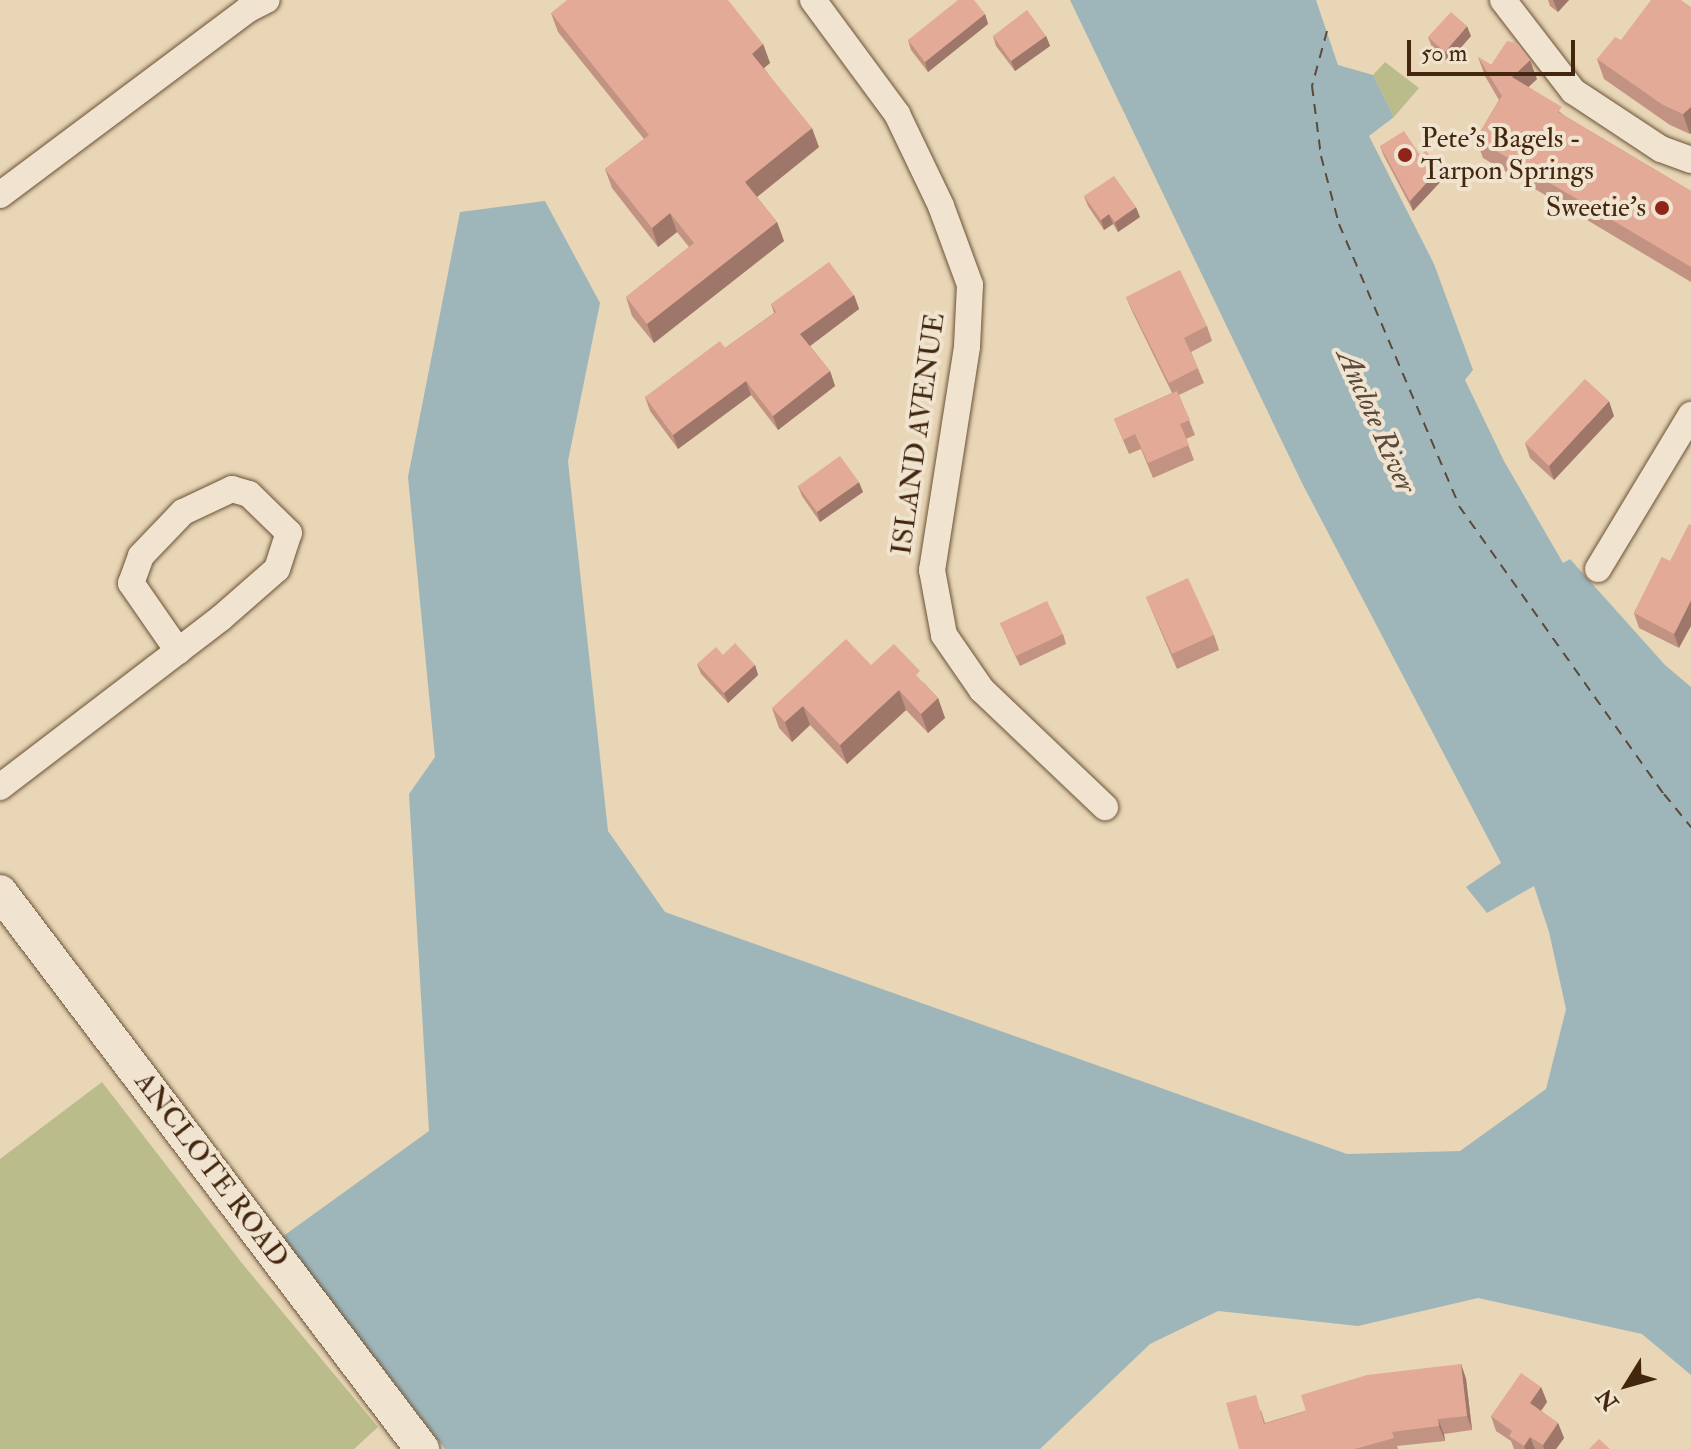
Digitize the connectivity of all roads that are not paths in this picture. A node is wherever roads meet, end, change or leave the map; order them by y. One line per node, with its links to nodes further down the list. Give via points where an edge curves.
1 (267, 0): 5 (street)
2 (813, 0): 11 (street, ISLAND AVENUE, via 897,114 941,206 970,285 967,347 932,570 944,635 982,690)
3 (1503, 0): 4 (street, via 1573,91 1661,149)
4 (1691, 160)
5 (0, 195)
6 (1691, 415): 7 (street)
7 (1683, 447): 8 (street)
8 (1598, 569)
9 (178, 651): 9 (street, via 131,583 141,556 183,512 232,489 249,494 289,533 277,569); 10 (street)
10 (0, 787)
11 (1105, 807)
12 (0, 892): 13 (street, ANCLOTE ROAD)
13 (422, 1449)

